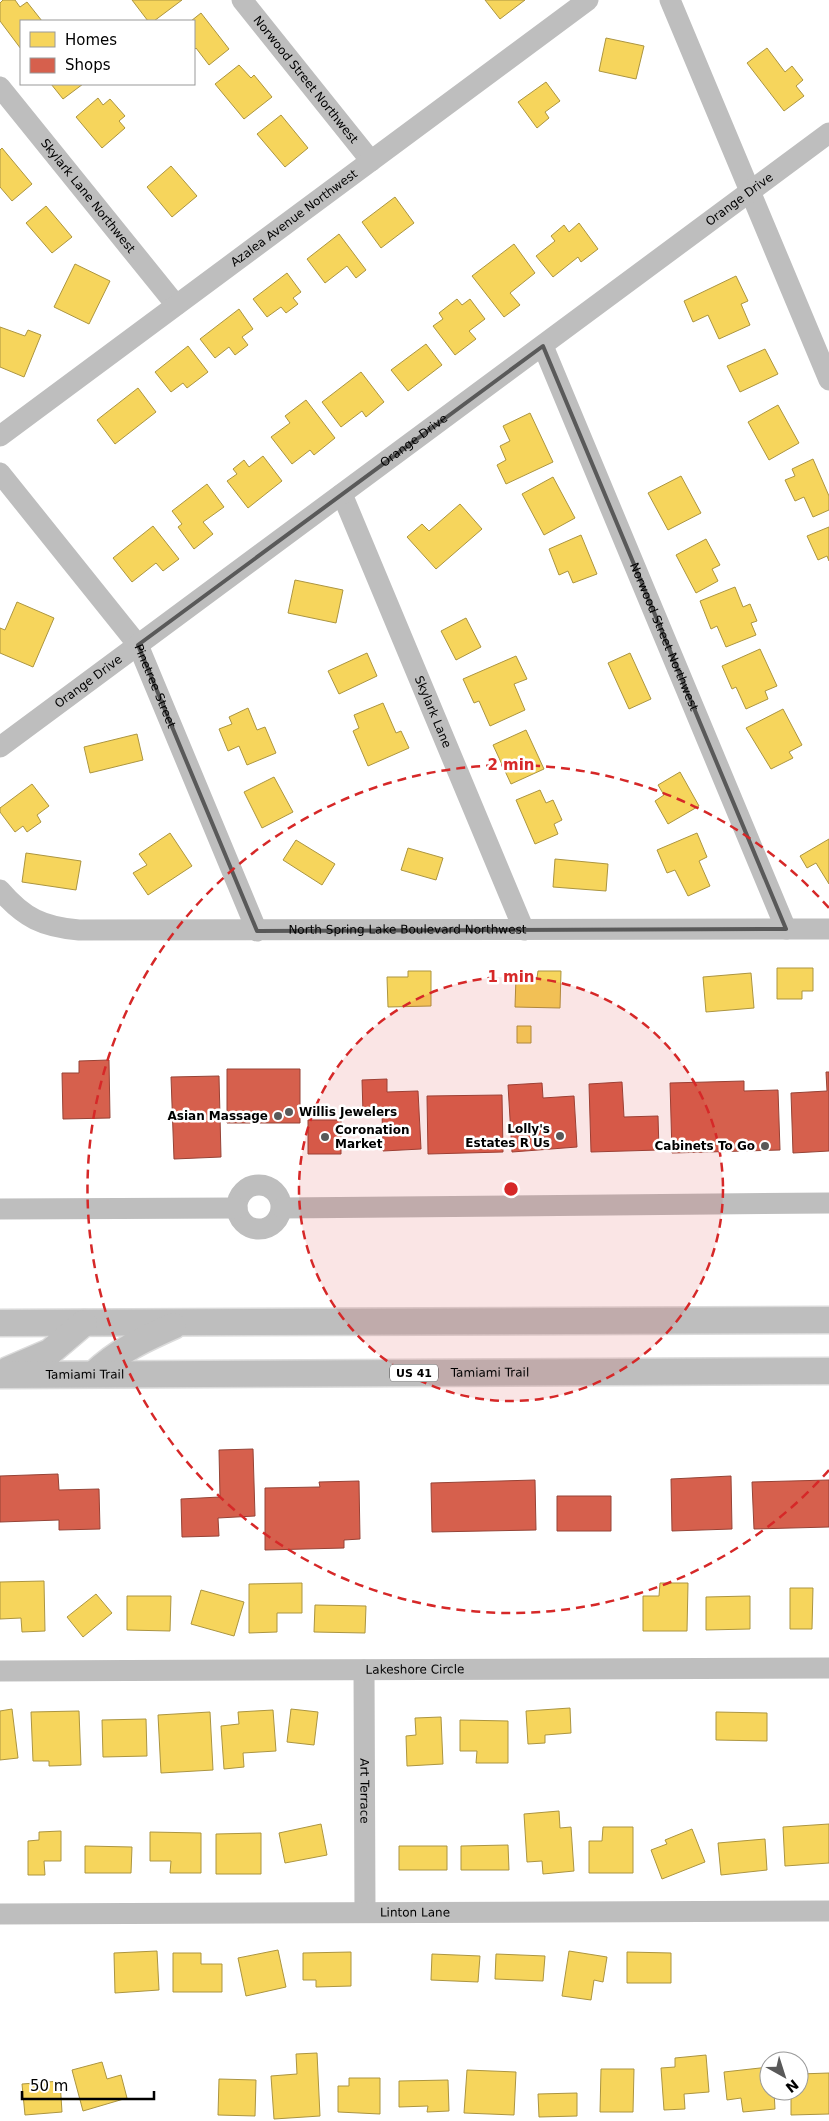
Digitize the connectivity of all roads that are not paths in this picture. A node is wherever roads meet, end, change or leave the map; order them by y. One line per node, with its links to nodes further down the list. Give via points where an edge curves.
1 (242, 0): 6 (street, Norwood Street Northwest)
2 (588, 0): 6 (street, Azalea Avenue Northwest)
3 (670, 0): 7 (street)
4 (0, 87): 8 (street, Skylark Lane Northwest)
5 (829, 134): 7 (street, Orange Drive)
6 (371, 161): 8 (street, Azalea Avenue Northwest)
7 (750, 192): 9 (street, Orange Drive); 10 (street)
8 (176, 305): 11 (street, Azalea Avenue Northwest)
9 (543, 346): 13 (street, Orange Drive); 17 (street, Norwood Street Northwest)
10 (829, 380)
11 (0, 436)
12 (0, 473): 14 (street, Pinetree Street)
13 (342, 494): 14 (street, Orange Drive); 19 (street, Skylark Lane)
14 (138, 645): 15 (street, Orange Drive); 20 (street, Pinetree Street)
15 (0, 748)
16 (0, 890): 20 (street, North Spring Lake Boulevard Northwest, via 13,906 33,920 55,928)
17 (786, 929): 18 (street, North Spring Lake Boulevard Northwest); 19 (street, North Spring Lake Boulevard Northwest)
18 (829, 929)
19 (524, 930): 20 (street, North Spring Lake Boulevard Northwest)
20 (258, 931)
21 (829, 1203): 23 (street)
22 (237, 1208): 23 (street, via 245,1224 259,1229 273,1225); 23 (street, via 244,1191 264,1185 276,1192); 24 (street)
23 (282, 1208)
24 (0, 1209)
25 (829, 1320): 26 (main road)
26 (181, 1322): 28 (main road); 31 (main road, via 131,1345)
27 (0, 1323): 28 (main road)
28 (84, 1323): 30 (main road, via 50,1352)
29 (829, 1371): 31 (main road, Tamiami Trail / US 41)
30 (0, 1374): 31 (main road, Tamiami Trail / US 41)
31 (94, 1374)
32 (829, 1668): 33 (street, Lakeshore Circle)
33 (364, 1670): 34 (street, Lakeshore Circle); 36 (street, Art Terrace)
34 (0, 1671)
35 (829, 1911): 36 (street, Linton Lane)
36 (365, 1912): 37 (street, Linton Lane)
37 (0, 1914)

